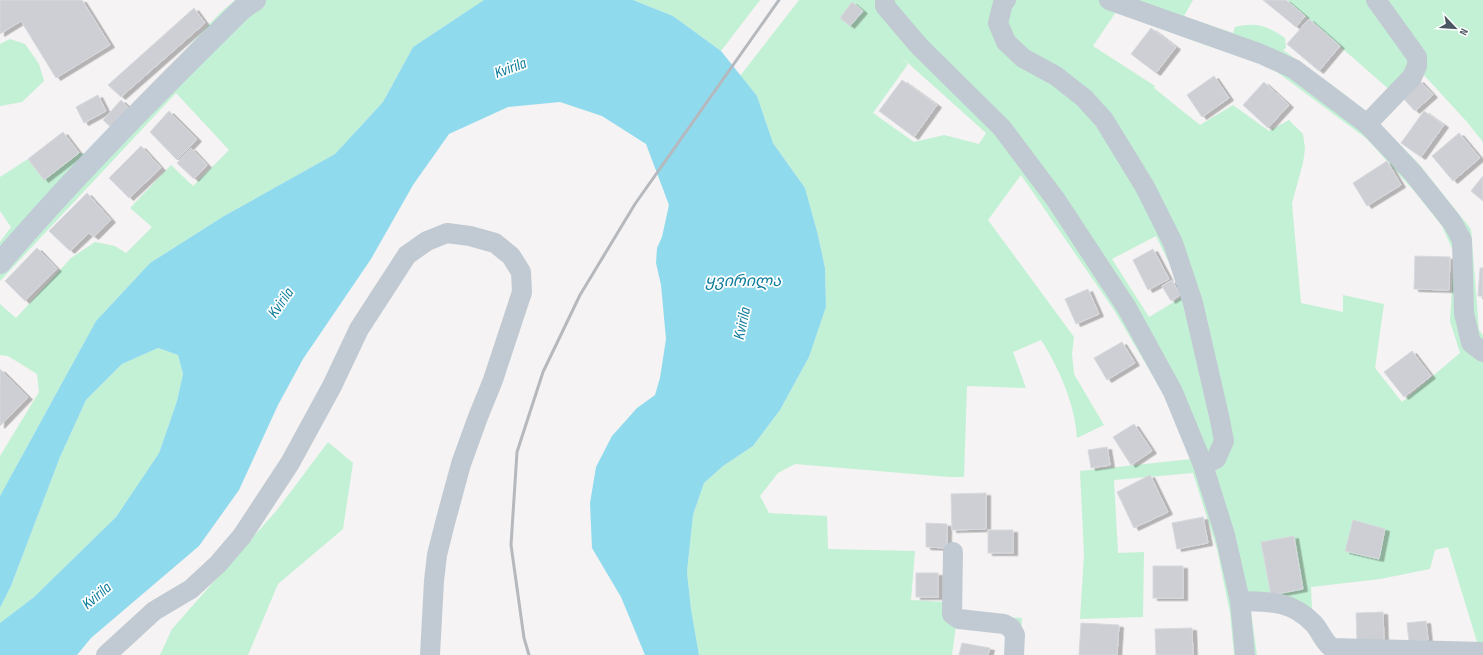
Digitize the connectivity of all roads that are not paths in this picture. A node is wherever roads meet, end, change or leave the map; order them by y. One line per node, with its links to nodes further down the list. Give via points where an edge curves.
1 (255, 0): 7 (street, via 242,9 174,77 29,229)
2 (885, 0): 9 (street, via 885,6 919,46 1002,128 1056,200 1127,308 1173,392)
3 (1006, 0): 9 (street, via 1002,3 998,23 1006,42 1023,58 1056,76 1084,98 1104,120 1132,163 1173,243 1208,360 1224,441 1216,459)
4 (1109, 0): 6 (street, via 1261,54 1294,70)
5 (1376, 0): 6 (street, via 1417,57 1417,66 1412,77)
6 (1367, 124): 8 (street, via 1413,173 1452,222 1462,240 1464,313 1471,343)
7 (0, 263)
8 (1483, 352)
9 (1204, 465): 11 (street, via 1225,535)
10 (953, 552): 15 (street, via 952,614 959,619 1004,624 1011,628 1015,635)
11 (1240, 601): 12 (street, via 1278,602 1300,612 1315,625 1325,643 1332,648); 16 (street)
12 (1483, 652)
13 (106, 655): 14 (street, via 154,612 191,589 218,564 242,536 290,463 332,386 359,329 407,255 427,241 447,233 495,243 511,256 521,272 522,292 464,458 445,523 434,581)
14 (430, 655)
15 (1014, 655)
16 (1245, 655)

